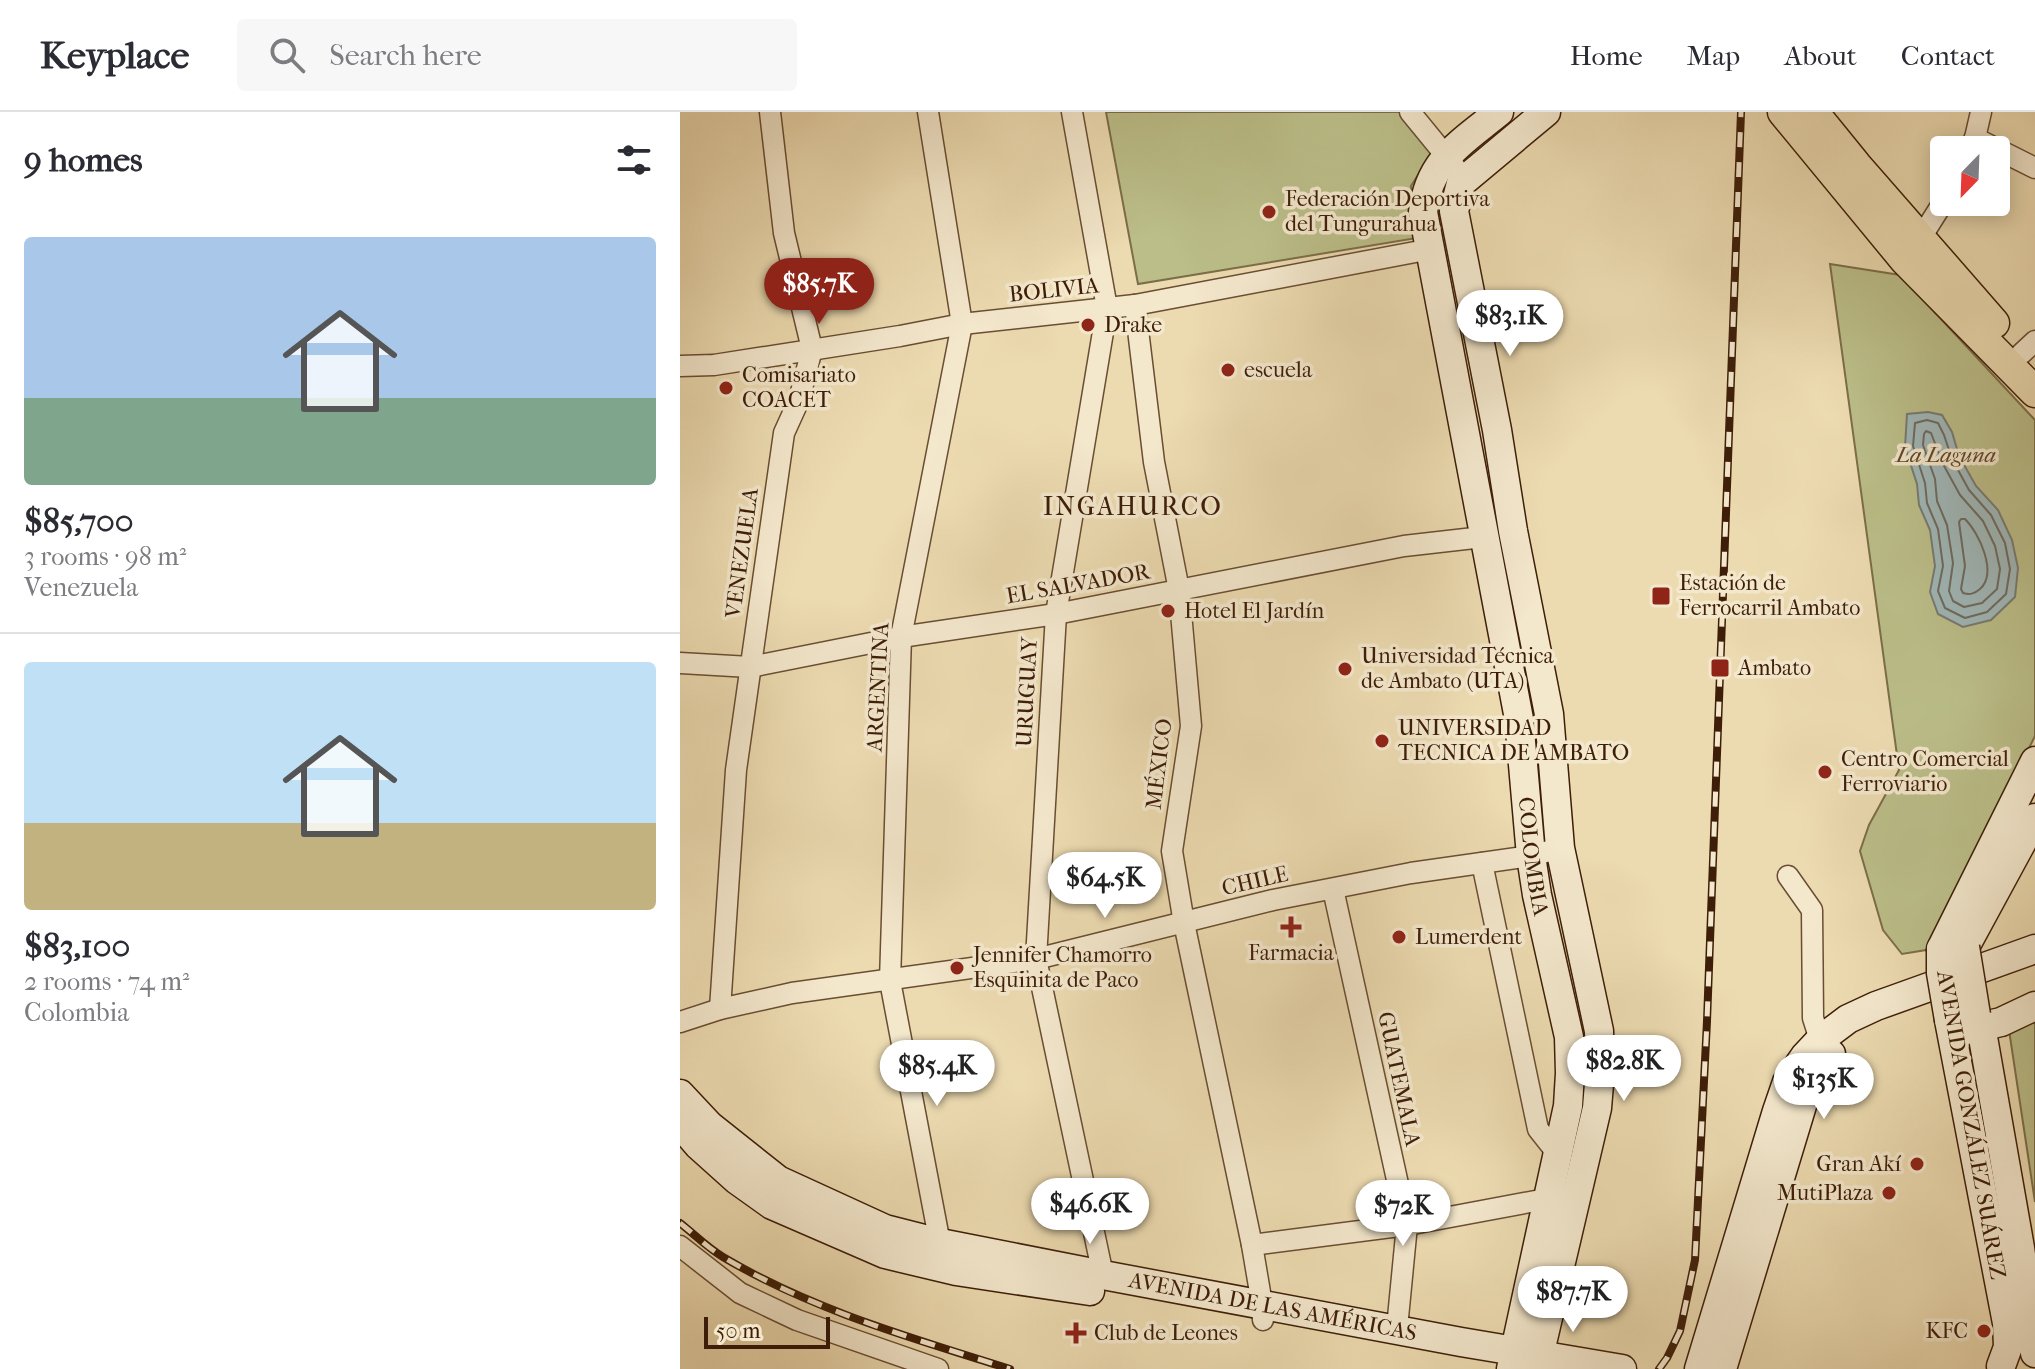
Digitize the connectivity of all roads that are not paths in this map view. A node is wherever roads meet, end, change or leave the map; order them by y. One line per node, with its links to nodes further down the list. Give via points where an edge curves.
1 (770, 112): 21 (street, VENEZUELA, via 784,233)
2 (928, 112): 20 (street, ARGENTINA)
3 (1072, 112): 19 (street, URUGUAY)
4 (1410, 112): 11 (street)
5 (1499, 112): 11 (main road)
6 (1546, 112): 14 (main road)
7 (1783, 112): 17 (main road)
8 (1813, 112): 17 (main road)
9 (1981, 112): 10 (street)
10 (1974, 136)
11 (1446, 155): 14 (street); 16 (main road, COLOMBIA, via 1425,193 1423,212)
12 (2010, 158): 13 (street)
13 (2035, 168)
14 (1465, 179): 33 (main road, COLOMBIA, via 1454,211 1549,714)
15 (1935, 216): 17 (street)
16 (1431, 249): 18 (street, BOLIVIA); 25 (main road, COLOMBIA)
17 (1913, 250): 22 (main road); 24 (main road)
18 (1135, 305): 19 (street, BOLIVIA); 26 (street, MÉXICO, via 1154,462)
19 (1107, 308): 20 (street, BOLIVIA); 27 (street, URUGUAY)
20 (962, 324): 21 (street, BOLIVIA); 28 (street, ARGENTINA)
21 (812, 349): 23 (street, BOLIVIA); 30 (street, VENEZUELA, via 784,433)
22 (2030, 355)
23 (680, 366)
24 (2035, 392)
25 (1483, 537): 26 (street, EL SALVADOR, via 1404,546); 34 (main road, COLOMBIA, via 1519,719)
26 (1179, 590): 27 (street, EL SALVADOR); 38 (street, MÉXICO, via 1191,726 1172,851)
27 (1056, 614): 28 (street, EL SALVADOR); 41 (street, URUGUAY)
28 (901, 637): 30 (street, EL SALVADOR); 43 (street, ARGENTINA)
29 (680, 663): 30 (street, EL SALVADOR)
30 (750, 667): 45 (street, VENEZUELA, via 736,770)
31 (2035, 761): 39 (main road)
32 (2035, 818): 39 (main road)
33 (1560, 848): 34 (street, CHILE); 65 (main road, COLOMBIA, via 1599,1031 1600,1072 1597,1108)
34 (1531, 856): 35 (street, CHILE); 51 (main road, COLOMBIA, via 1569,1037 1568,1106)
35 (1482, 863): 37 (street, CHILE); 51 (street, via 1538,1129)
36 (1788, 876): 48 (street, via 1812,910 1813,1018)
37 (1333, 889): 38 (street, CHILE); 54 (street, GUATEMALA)
38 (1184, 923): 41 (street, CHILE); 56 (street, MÉXICO)
39 (1959, 935): 47 (main road, AVENIDA GONZÁLEZ SUÁREZ, bridge, via 1941,973)
40 (2035, 949): 48 (main road, via 1876,1006)
41 (1036, 959): 43 (street, CHILE); 60 (street, URUGUAY)
42 (2035, 966): 52 (main road, via 1854,1034 1818,1069)
43 (890, 981): 45 (street, CHILE, via 792,993); 58 (street, ARGENTINA)
44 (2035, 1006): 47 (main road, via 2001,1022)
45 (720, 1009): 46 (street, CHILE)
46 (680, 1022)
47 (1965, 1024): 55 (main road, AVENIDA GONZÁLEZ SUÁREZ)
48 (1820, 1040): 52 (main road, via 1787,1082)
49 (680, 1094): 58 (main road, AVENIDA DE LAS AMÉRICAS, via 710,1126 778,1180)
50 (680, 1124): 58 (main road, AVENIDA DE LAS AMÉRICAS, via 737,1180 772,1205 885,1254)
51 (1557, 1153): 53 (main road, COLOMBIA)
52 (1774, 1160): 59 (main road)
53 (1546, 1199): 54 (street); 65 (main road, COLOMBIA)
54 (1407, 1225): 56 (street); 62 (street, GUATEMALA)
55 (2003, 1228): 63 (main road, AVENIDA GONZÁLEZ SUÁREZ); 67 (main road, AVENIDA GONZÁLEZ SUÁREZ)
56 (1252, 1245): 61 (street, MÉXICO)
57 (680, 1246): 68 (street, via 740,1293 797,1320)
58 (942, 1256): 60 (main road, AVENIDA DE LAS AMÉRICAS); 61 (main road, AVENIDA DE LAS AMÉRICAS)
59 (1740, 1273): 69 (main road); 70 (main road)
60 (1103, 1275): 61 (main road, AVENIDA DE LAS AMÉRICAS)
61 (1262, 1312): 62 (main road, AVENIDA DE LAS AMÉRICAS); 65 (main road, AVENIDA DE LAS AMÉRICAS, via 1394,1342)
62 (1397, 1328): 65 (main road, AVENIDA DE LAS AMÉRICAS)
63 (2035, 1353)
64 (2035, 1360): 71 (main road)
65 (1522, 1363): 66 (main road, AVENIDA DE LAS AMÉRICAS)
66 (1610, 1367)
67 (2007, 1368)
68 (938, 1369)
69 (1699, 1369)
70 (1722, 1369)
71 (2034, 1369)

